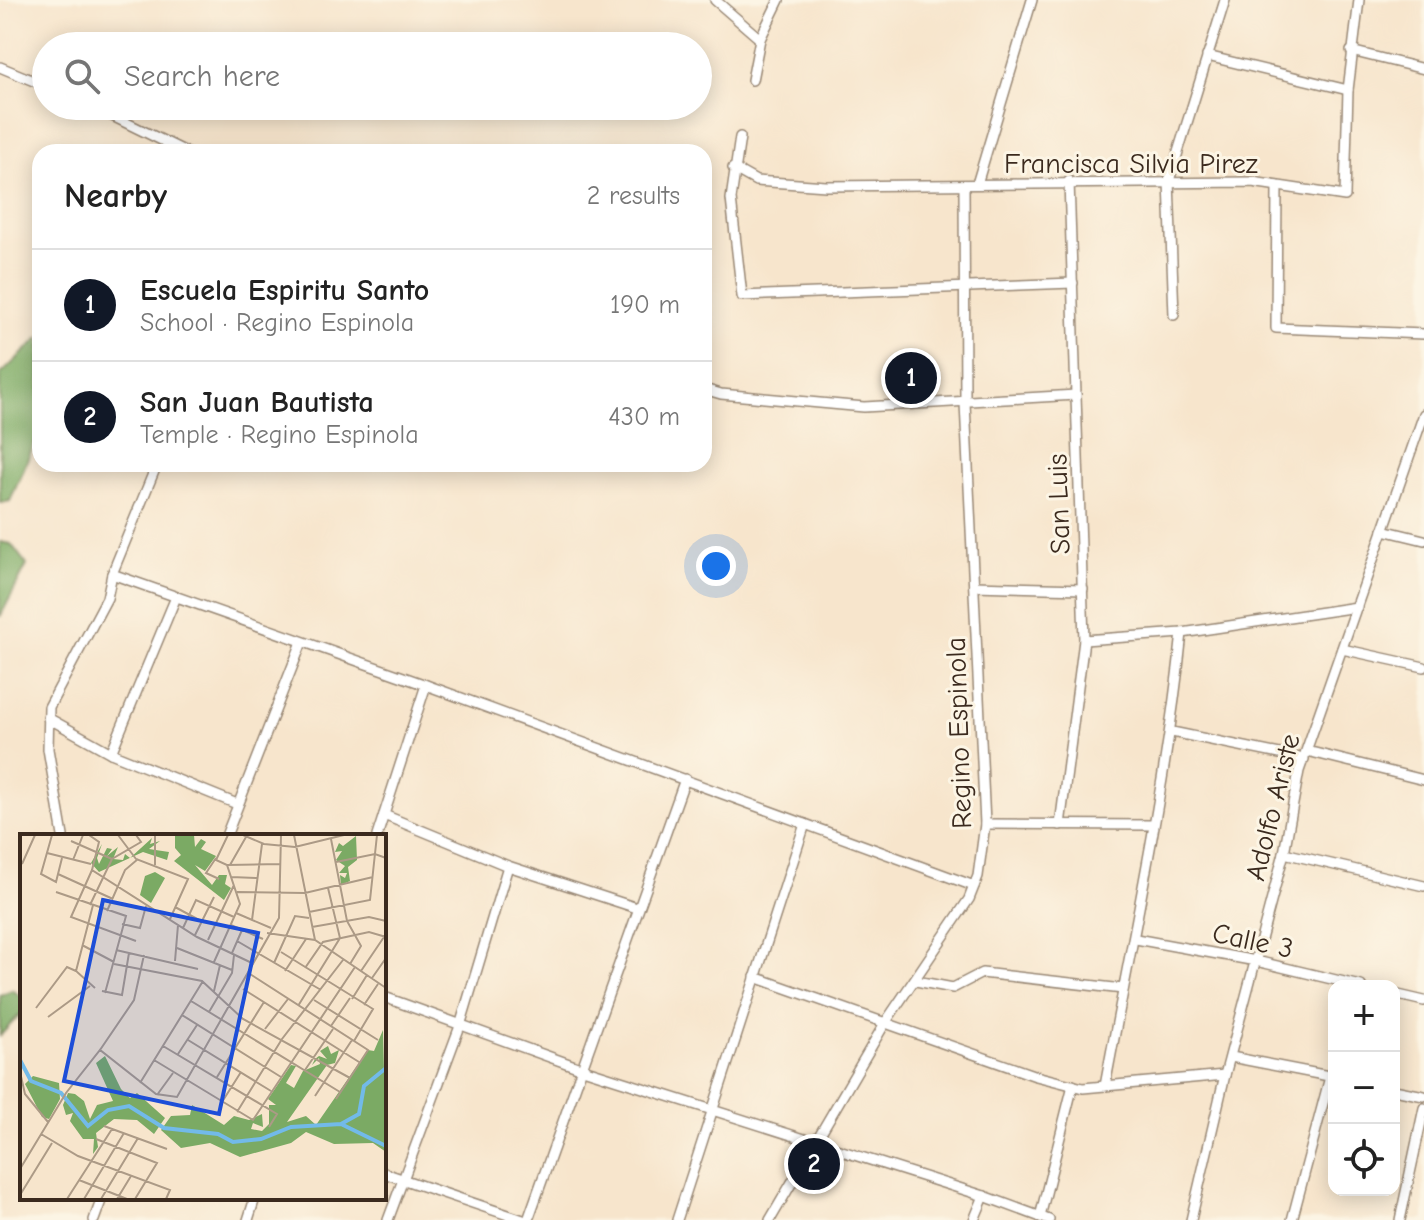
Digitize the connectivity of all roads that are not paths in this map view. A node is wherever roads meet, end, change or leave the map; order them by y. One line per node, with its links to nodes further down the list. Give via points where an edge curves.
1 (715, 0): 6 (street)
2 (779, 0): 6 (street)
3 (1032, 0): 20 (street)
4 (1225, 0): 8 (street)
5 (1359, 0): 7 (street)
6 (760, 39): 12 (street)
7 (1351, 51): 10 (street); 13 (street)
8 (1207, 56): 13 (street); 19 (street)
9 (0, 67): 11 (street)
10 (1424, 69)
11 (32, 80)
12 (752, 80)
13 (1348, 90): 22 (street, Francisca Silvia Pirez, via 1345,196)
14 (121, 120): 16 (street)
15 (740, 137): 17 (street)
16 (170, 144)
17 (733, 168): 21 (street, Francisca Silvia Pirez, via 756,181); 24 (street, via 731,199 742,296)
18 (1069, 181): 19 (street, Francisca Silvia Pirez); 20 (street, Francisca Silvia Pirez); 23 (street, San Luis)
19 (1169, 181): 22 (street, Francisca Silvia Pirez); 25 (street)
20 (977, 184): 21 (street, Francisca Silvia Pirez)
21 (964, 185): 24 (street, Regino Espinola)
22 (1277, 186): 26 (street, via 1276,328)
23 (1073, 283): 24 (street); 28 (street, San Luis)
24 (964, 287): 29 (street, Regino Espinola)
25 (1174, 315)
26 (1424, 334)
27 (712, 391): 29 (street, via 864,407)
28 (1076, 395): 29 (street); 36 (street, San Luis)
29 (965, 403): 35 (street, Regino Espinola)
30 (1424, 414): 32 (street, Adolfo Ariste)
31 (154, 472): 34 (street)
32 (1383, 530): 33 (street); 38 (street, Adolfo Ariste)
33 (1424, 540)
34 (112, 574): 37 (street); 45 (street, via 107,598)
35 (974, 586): 36 (street); 54 (street, Regino Espinola)
36 (1083, 589): 40 (street, San Luis)
37 (176, 597): 41 (street); 47 (street)
38 (1357, 607): 39 (street); 42 (street, Adolfo Ariste)
39 (1182, 633): 40 (street); 46 (street)
40 (1084, 640): 55 (street, San Luis)
41 (302, 642): 44 (street); 51 (street)
42 (1342, 649): 43 (street); 48 (street, Adolfo Ariste)
43 (1424, 667)
44 (426, 685): 49 (street); 52 (street)
45 (48, 718): 47 (street); 57 (street)
46 (1172, 732): 48 (street); 56 (street)
47 (111, 753): 51 (street)
48 (1305, 755): 50 (street); 60 (street, Adolfo Ariste)
49 (685, 779): 53 (street); 64 (street)
50 (1424, 780)
51 (237, 804): 58 (street)
52 (384, 815): 59 (street); 61 (street)
53 (805, 824): 62 (street); 67 (street)
54 (985, 824): 55 (street); 62 (street, Regino Espinola)
55 (1060, 825): 56 (street)
56 (1153, 825): 65 (street)
57 (63, 834)
58 (227, 834)
59 (378, 834)
60 (1284, 853): 63 (street); 66 (street, Adolfo Ariste)
61 (508, 866): 64 (street); 75 (street)
62 (974, 886): 69 (street, Regino Espinola)
63 (1424, 886)
64 (637, 908): 77 (street)
65 (1136, 939): 66 (street, Calle 3); 70 (street)
66 (1256, 961): 68 (street, Calle 3); 76 (street, Adolfo Ariste)
67 (755, 977): 74 (street); 86 (street)
68 (1336, 980)
69 (916, 981): 70 (street, via 953,988 982,973); 74 (street, Regino Espinola)
70 (1123, 989): 81 (street)
71 (1400, 995): 73 (street)
72 (386, 998): 75 (street)
73 (1424, 1001)
74 (885, 1023): 80 (street); 87 (street, Regino Espinola)
75 (460, 1026): 77 (street); 89 (street)
76 (1231, 1057): 78 (street, Adolfo Ariste); 79 (street)
77 (583, 1069): 86 (street); 97 (street)
78 (1225, 1075): 81 (street); 101 (street, Adolfo Ariste)
79 (1328, 1076)
80 (1073, 1085): 81 (street); 93 (street)
81 (1105, 1086)
82 (1328, 1091): 102 (street)
83 (1400, 1091): 84 (street)
84 (1424, 1096)
85 (1424, 1108): 103 (street)
86 (714, 1112): 87 (street); 98 (street)
87 (814, 1144): 90 (street); 99 (street, Regino Espinola)
88 (386, 1174): 89 (street)
89 (403, 1179): 96 (street); 97 (street)
90 (984, 1196): 93 (street); 100 (street)
91 (101, 1200): 94 (street)
92 (254, 1200): 95 (street)
93 (1045, 1218)
94 (94, 1220)
95 (248, 1220)
96 (388, 1220)
97 (526, 1220)
98 (677, 1220)
99 (770, 1220)
100 (974, 1220)
101 (1191, 1220)
102 (1292, 1220)
103 (1400, 1220)

